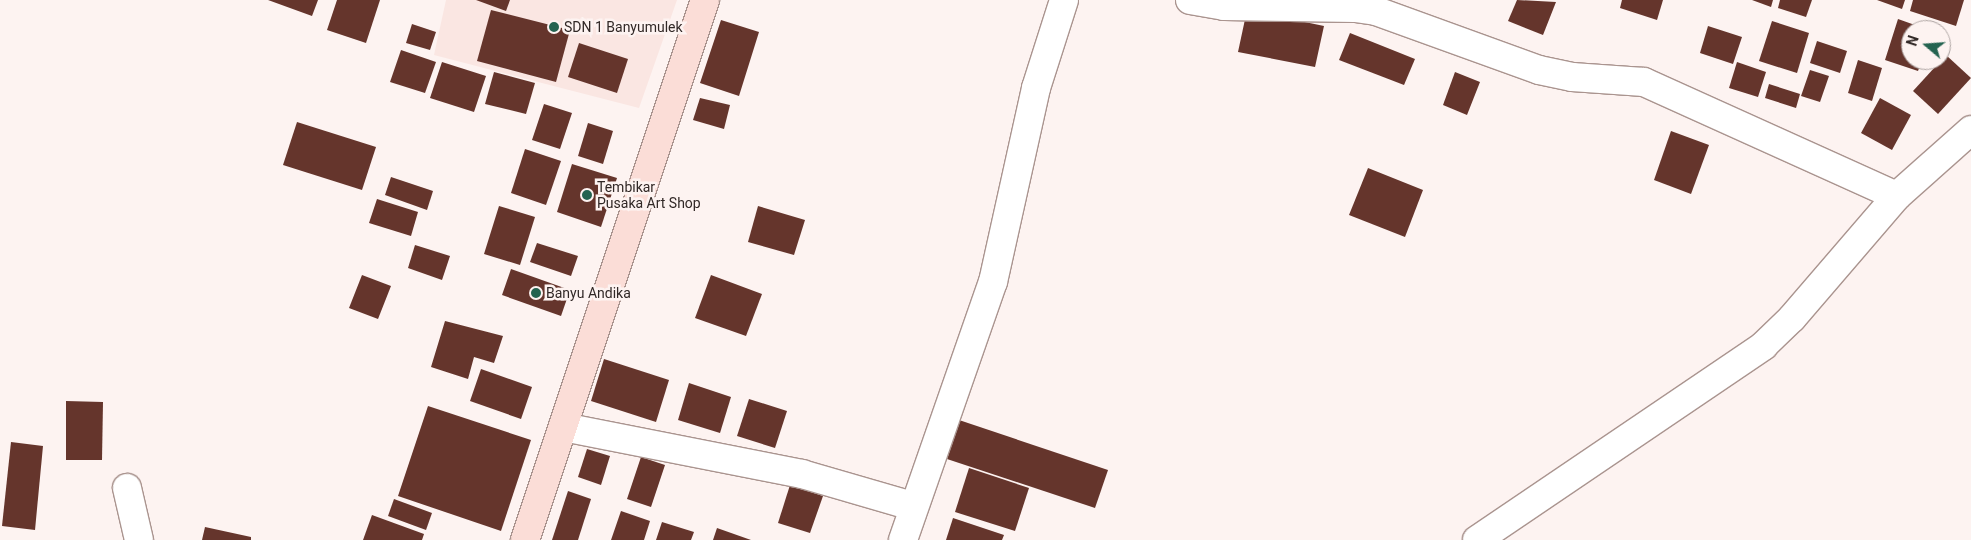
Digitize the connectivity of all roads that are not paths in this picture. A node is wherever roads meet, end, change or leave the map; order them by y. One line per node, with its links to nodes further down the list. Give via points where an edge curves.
1 (705, 0): 7 (main road)
2 (1064, 0): 9 (street, via 1030,115 993,282)
3 (1190, 0): 4 (street, via 1224,6)
4 (1303, 4): 6 (street, via 1376,11 1539,70 1572,77 1644,82)
5 (1971, 130): 6 (street)
6 (1897, 196): 13 (street, via 1792,318 1763,346)
7 (563, 427): 9 (street, via 820,478); 11 (main road)
8 (128, 488): 10 (street)
9 (912, 506): 12 (street)
10 (139, 540)
11 (525, 540)
12 (903, 540)
13 (1477, 540)

